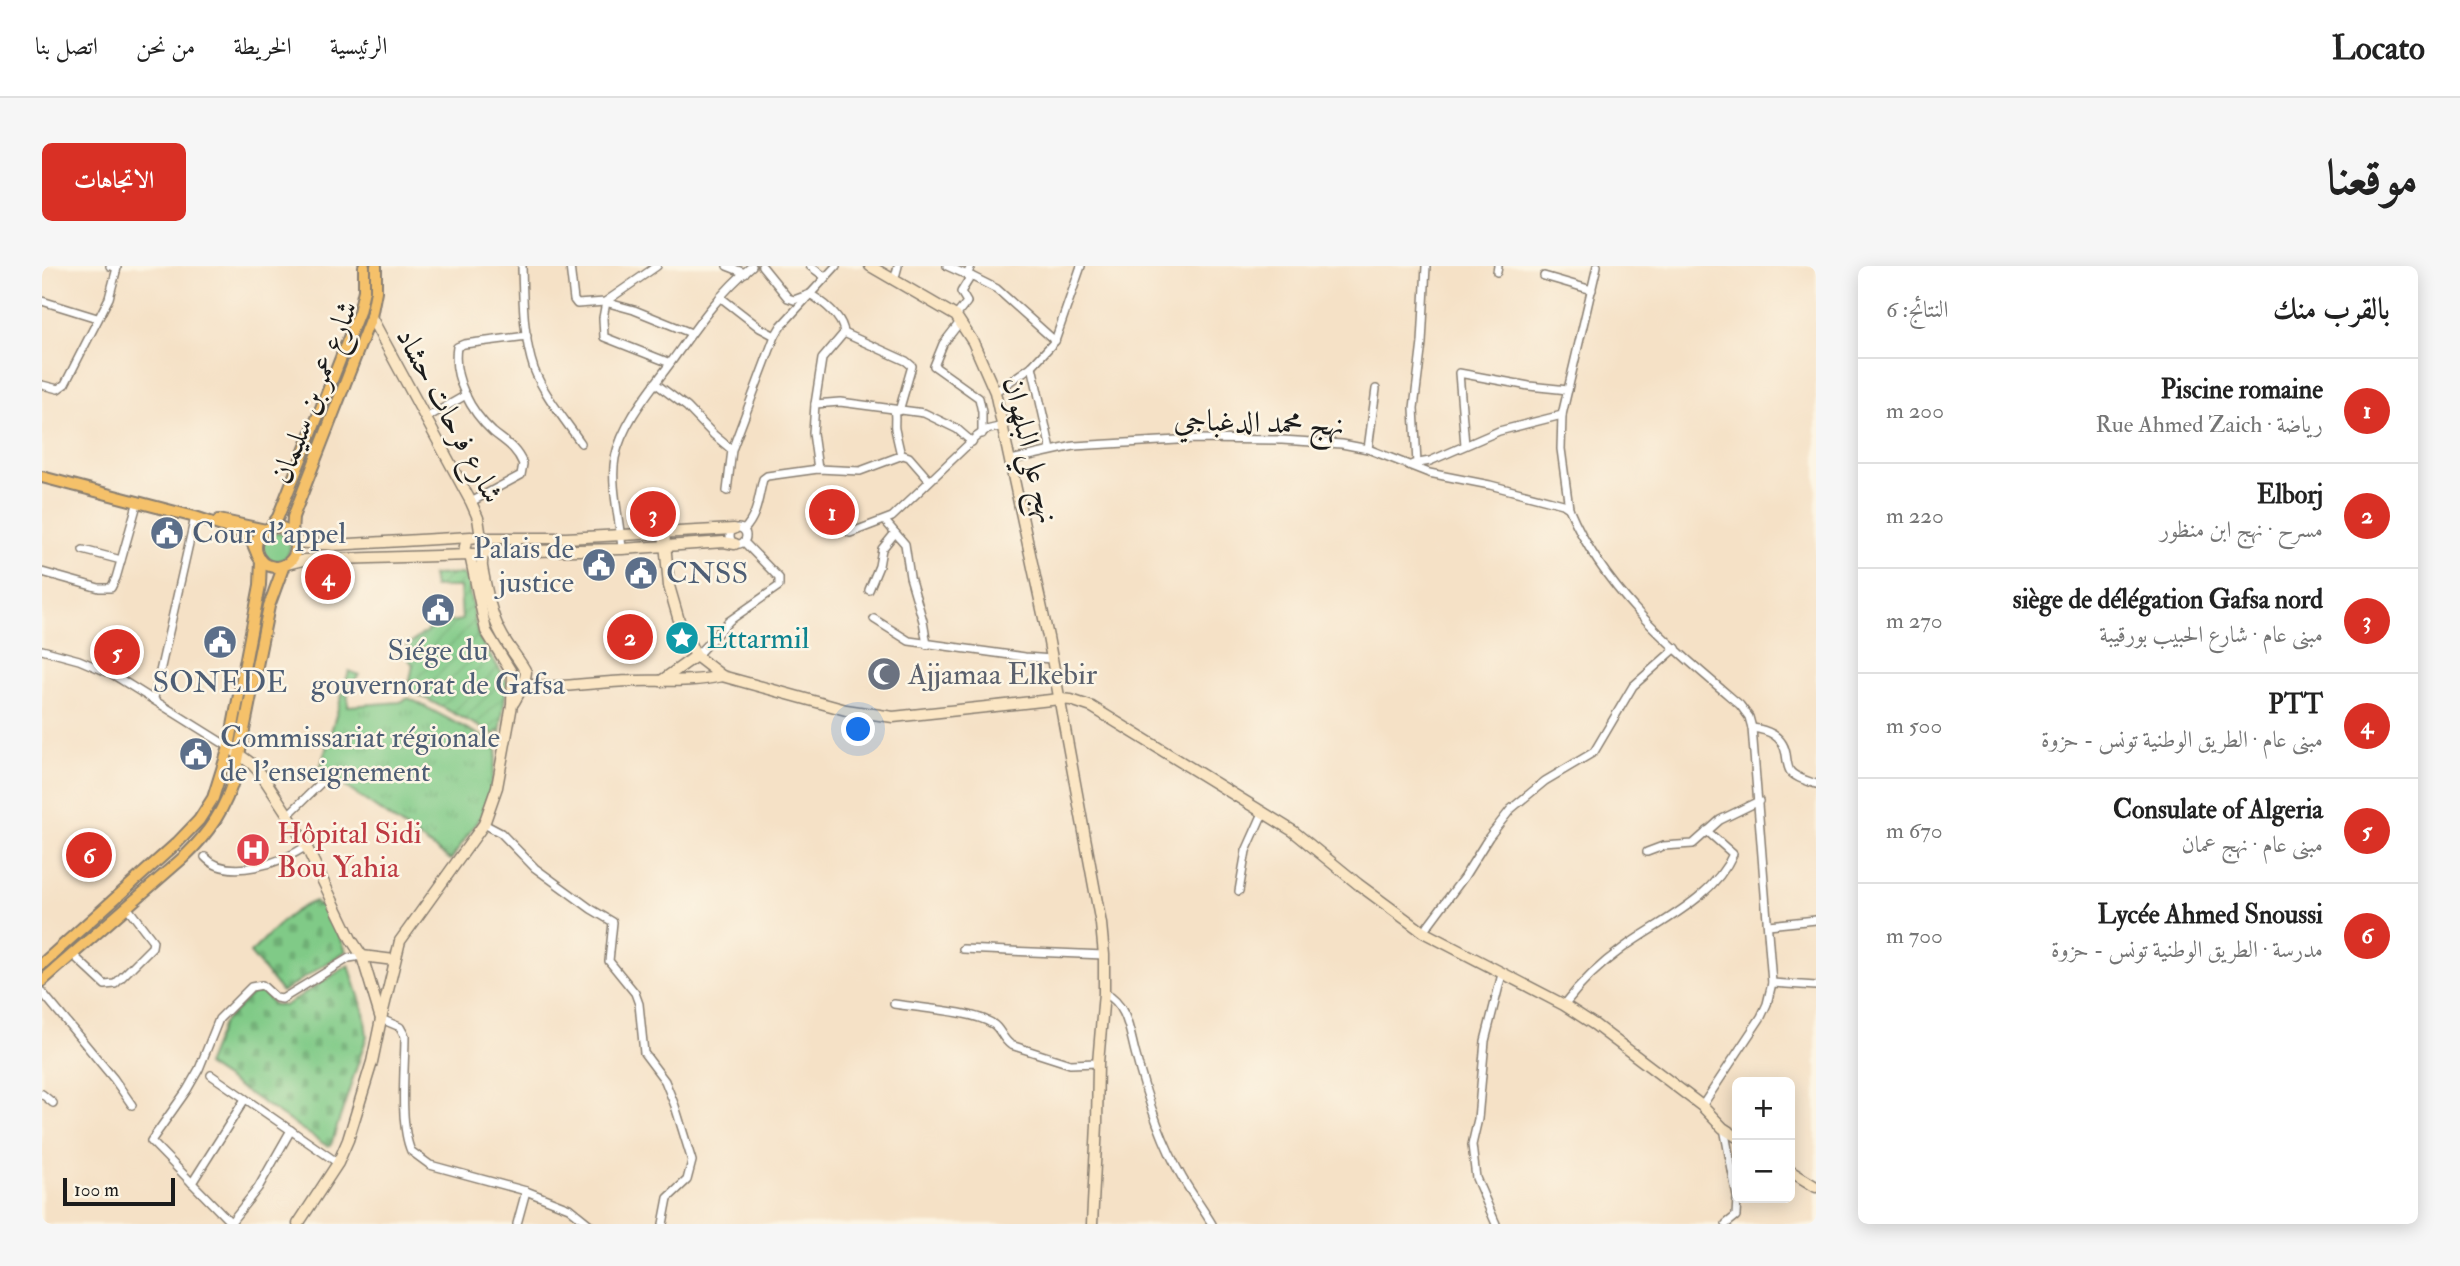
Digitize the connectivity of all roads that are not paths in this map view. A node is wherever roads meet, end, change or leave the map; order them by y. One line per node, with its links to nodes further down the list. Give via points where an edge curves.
1 (364, 266): 69 (main road, شارع عمر بن سليمان, via 359,312 278,517)
2 (376, 266): 29 (main road, شارع عمر بن سليمان)
3 (522, 266): 34 (street)
4 (570, 266): 28 (street, via 575,303)
5 (657, 266): 28 (street)
6 (727, 266): 19 (street)
7 (752, 266): 19 (street)
8 (762, 266): 25 (street, via 788,298)
9 (810, 266): 22 (street)
10 (835, 266): 22 (street)
11 (870, 266): 23 (street)
12 (898, 266): 23 (street)
13 (947, 266): 20 (street)
14 (971, 266): 20 (street)
15 (1081, 266): 36 (street)
16 (1426, 266): 59 (street)
17 (1597, 266): 24 (street)
18 (115, 267): 30 (street, via 109,298)
19 (744, 273): 26 (street)
20 (969, 275): 31 (street, via 961,292 967,302); 36 (street, via 997,289)
21 (1544, 276): 24 (street)
22 (825, 277): 25 (street)
23 (894, 281): 31 (street)
24 (1592, 290): 42 (street)
25 (810, 294): 33 (street, via 839,320); 35 (street)
26 (720, 297): 32 (street); 35 (street)
27 (42, 301): 30 (street)
28 (606, 302): 32 (street); 37 (street, via 604,337)
29 (370, 317): 48 (street, شارع فرحات حشاد); 76 (main road, شارع عمر بن سليمان, via 293,517)
30 (97, 318): 40 (street, via 65,384 58,389)
31 (958, 319): 43 (street, نهج علي البلهوان); 50 (street, via 934,366 979,398)
32 (691, 333): 37 (street)
33 (844, 333): 45 (street, via 822,359); 46 (street, via 912,366)
34 (527, 336): 44 (street, via 459,345 456,366); 52 (street, via 540,381)
35 (775, 336): 55 (street)
36 (1055, 341): 38 (street)
37 (670, 363): 39 (street)
38 (1032, 366): 43 (street); 56 (street)
39 (655, 383): 55 (street); 74 (street, via 640,403 616,454 613,469)
40 (42, 385)
41 (1376, 388): 54 (street)
42 (1568, 390): 47 (street); 53 (street, via 1459,373)
43 (995, 392): 49 (street, نهج علي البلهوان)
44 (466, 395): 48 (street); 65 (street, via 483,422 512,445 523,466 521,475)
45 (815, 404): 46 (street, via 840,402); 60 (street)
46 (897, 410): 51 (street, via 940,419); 57 (street, via 895,429)
47 (1562, 415): 53 (street); 66 (street, via 1561,449)
48 (426, 418): 65 (street, شارع فرحات حشاد)
49 (1003, 426): 50 (street); 58 (street, نهج علي البلهوان)
50 (982, 433): 51 (street)
51 (972, 442): 62 (street)
52 (581, 443)
53 (1465, 444): 59 (street)
54 (1368, 449): 56 (street, نهج محمد الدغباجي, via 1282,440 1211,439); 59 (street, نهج محمد الدغباجي)
55 (732, 450): 63 (street)
56 (1051, 450): 58 (street, نهج محمد الدغباجي)
57 (901, 455): 60 (street, via 860,471); 62 (street, via 909,457)
58 (1011, 460): 97 (street, نهج علي البلهوان)
59 (1413, 464): 66 (street, نهج محمد الدغباجي, via 1429,473)
60 (818, 469): 70 (street, via 763,479 757,511)
61 (42, 477): 64 (main road)
62 (929, 480): 68 (street)
63 (727, 491)
64 (138, 501): 67 (main road); 88 (street)
65 (471, 502): 75 (street, شارع فرحات حشاد, via 478,518)
66 (1569, 508): 94 (street, via 1599,565 1641,618)
67 (195, 517): 69 (main road); 87 (main road, via 242,534); 101 (street)
68 (885, 521): 72 (street); 73 (street)
69 (268, 529): 76 (main road, via 282,527); 87 (main road, via 257,541)
70 (739, 530): 71 (street); 79 (street, via 747,535); 79 (street, via 730,535 731,541)
71 (664, 532): 74 (street); 80 (street)
72 (850, 533)
73 (895, 533): 91 (street, via 882,549); 93 (street, via 905,544)
74 (621, 534): 75 (street); 81 (street)
75 (477, 537): 77 (street); 83 (street, via 485,544); 84 (street, via 466,544)
76 (293, 538): 78 (street, via 333,545); 89 (main road, via 294,554)
77 (427, 541): 78 (street); 86 (street)
78 (386, 543): 85 (street)
79 (740, 543): 80 (street); 96 (street, via 779,578 779,586 729,621)
80 (665, 547): 81 (street); 96 (street, via 673,604)
81 (622, 549): 83 (street)
82 (83, 550): 88 (street)
83 (482, 553): 84 (street); 100 (street, via 502,636 526,672)
84 (470, 555): 86 (street); 100 (street, via 486,631)
85 (386, 557): 86 (street); 89 (street)
86 (428, 557)
87 (260, 558): 89 (main road, via 274,566); 104 (main road, via 260,585)
88 (121, 560): 90 (street, via 108,589)
89 (285, 564): 105 (main road, via 269,606)
90 (42, 572)
91 (869, 590)
92 (874, 619): 93 (street, via 903,639)
93 (926, 645): 97 (street)
94 (1675, 648): 103 (street, via 1740,705); 120 (street, via 1633,686 1594,752 1511,808)
95 (42, 650): 101 (street, via 101,668)
96 (696, 656): 98 (street); 99 (street)
97 (1052, 659): 102 (street, نهج علي البلهوان)
98 (723, 676): 99 (street); 102 (street, via 893,717)
99 (661, 681): 100 (street, via 540,687)
100 (519, 683): 111 (street, via 497,787)
101 (154, 698): 104 (street)
102 (1060, 699): 109 (street, via 1101,711); 123 (street, نهج علي البلهوان)
103 (1752, 728): 107 (street, via 1780,739 1789,770); 108 (street)
104 (229, 747): 105 (street); 126 (main road, via 218,788 191,829)
105 (240, 754): 110 (street, via 261,774); 117 (main road, via 230,793 213,825)
106 (326, 779): 110 (street)
107 (1816, 784)
108 (1759, 801): 112 (street); 119 (street)
109 (1263, 813): 116 (street, via 1246,851); 120 (street)
110 (288, 814): 113 (street)
111 (484, 824): 125 (street, via 408,927); 157 (street, via 501,833 535,868 614,922 609,961 635,993 644,1053 676,1106 692,1160 687,1180 668,1198)
112 (1707, 831): 114 (street, via 1693,844); 134 (street, via 1733,853 1715,878 1700,896 1622,948)
113 (306, 846): 115 (street, via 272,864 254,867 216,865); 124 (street)
114 (1647, 852)
115 (205, 857)
116 (1238, 891)
117 (127, 907): 122 (main road); 122 (street, via 153,941 115,984 105,985)
118 (1816, 920): 119 (street)
119 (1768, 925): 129 (street)
120 (1423, 932): 127 (street)
121 (962, 949): 123 (street)
122 (72, 954): 128 (main road)
123 (1104, 954): 132 (street, نهج علي البلهوان)
124 (362, 956): 125 (street); 135 (street); 149 (street, via 349,958 282,999 262,985 254,985 219,1019 199,1069 151,1141)
125 (394, 960): 135 (street)
126 (42, 964)
127 (1502, 974): 134 (street); 160 (street, via 1485,1041 1472,1145 1476,1178)
128 (42, 981)
129 (1772, 983): 130 (street); 142 (street, via 1761,1017)
130 (1816, 986)
131 (42, 992): 141 (street)
132 (1104, 993): 136 (street, نهج علي البلهوان); 159 (street, via 1125,1013 1159,1129 1182,1178)
133 (894, 1004): 136 (street, via 974,1016 992,1023 1011,1045 1070,1064)
134 (1564, 1005): 142 (street)
135 (381, 1019): 146 (street, via 368,1075); 151 (street, via 400,1027 405,1037 406,1133 411,1151 430,1165)
136 (1098, 1063): 158 (street, نهج علي البلهوان)
137 (211, 1075): 139 (street)
138 (42, 1094): 140 (street)
139 (246, 1099): 144 (street); 149 (street)
140 (53, 1103)
141 (132, 1105)
142 (1702, 1105): 143 (street)
143 (1723, 1128): 145 (street); 147 (street)
144 (291, 1130): 146 (street); 153 (street, via 258,1188)
145 (1732, 1134)
146 (338, 1163): 154 (street)
147 (1732, 1172)
148 (1795, 1174): 150 (street)
149 (192, 1183): 153 (street)
150 (1816, 1188)
151 (526, 1191): 155 (street); 156 (street, via 569,1208)
152 (1737, 1203): 161 (street, via 1736,1216)
153 (231, 1223)
154 (298, 1224)
155 (517, 1224)
156 (589, 1224)
157 (663, 1224)
158 (1092, 1224)
159 (1212, 1224)
160 (1496, 1224)
161 (1726, 1224)

